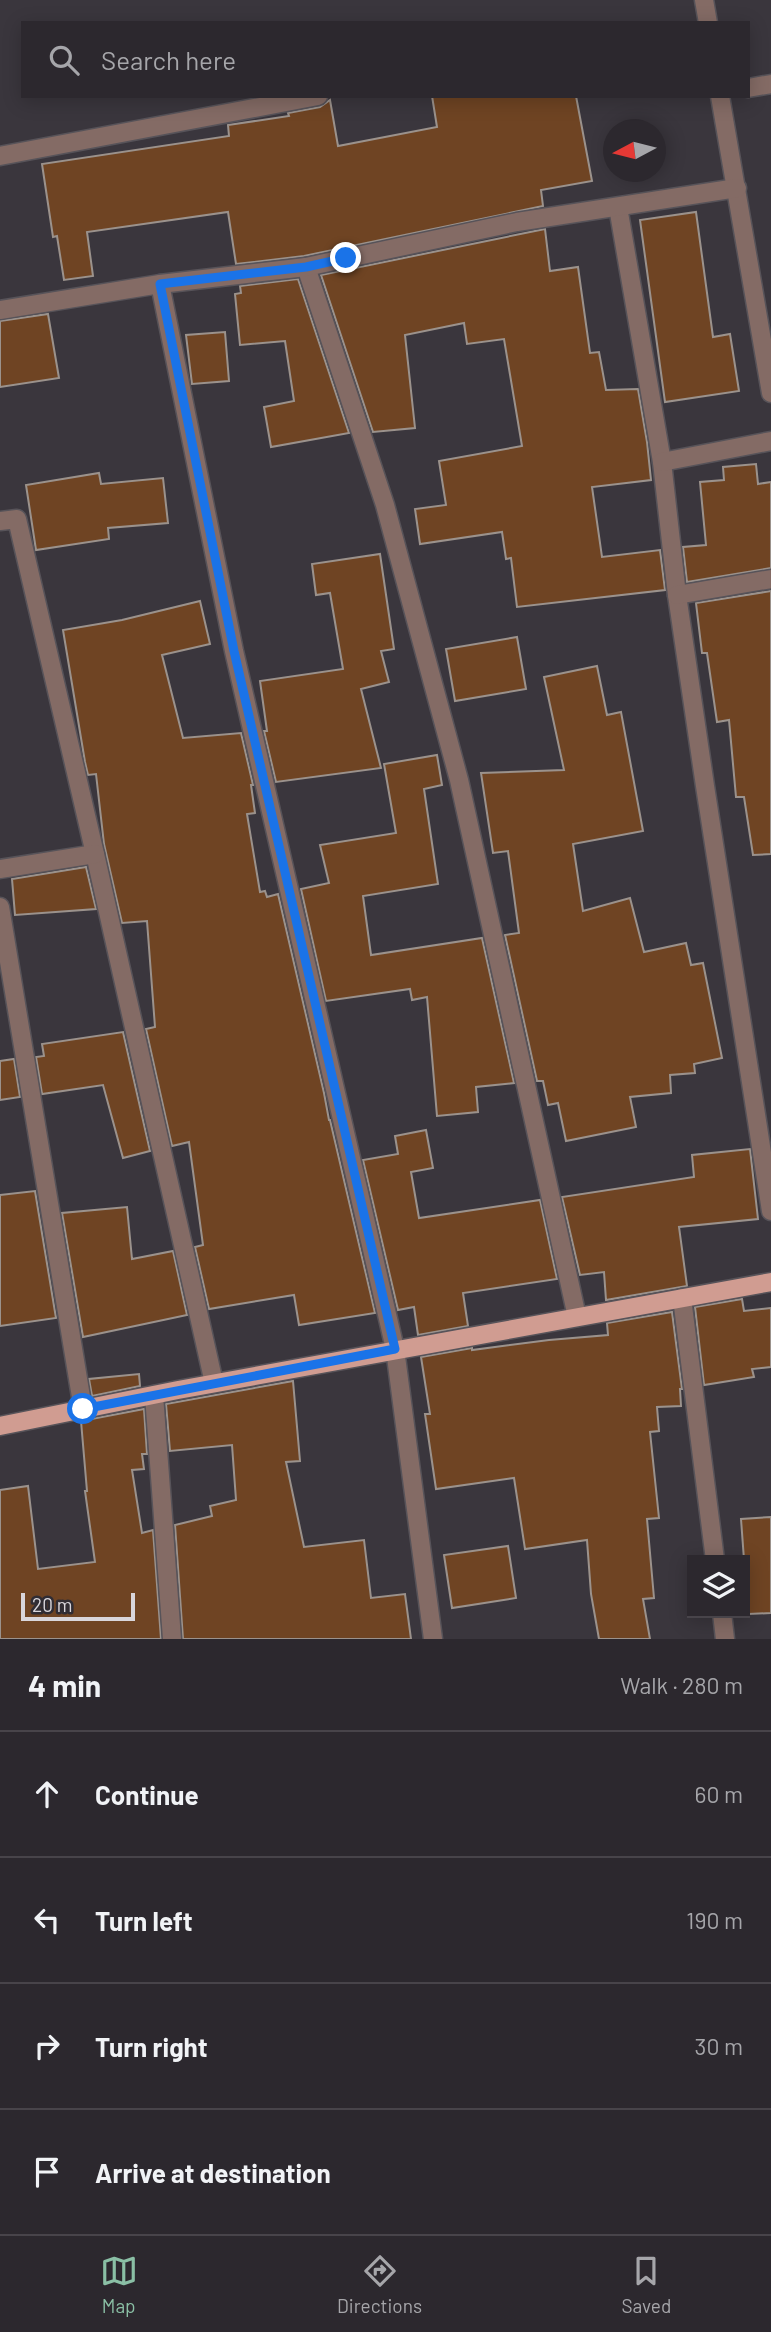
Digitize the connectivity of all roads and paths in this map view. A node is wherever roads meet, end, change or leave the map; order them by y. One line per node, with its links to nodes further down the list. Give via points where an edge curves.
1 (704, 0): 2 (street)
2 (708, 21)
3 (771, 84): 4 (street)
4 (750, 89)
5 (307, 98): 7 (street)
6 (720, 98): 8 (street)
7 (0, 156)
8 (737, 188): 9 (street); 13 (street)
9 (618, 207): 10 (street, via 517,222); 15 (street)
10 (306, 267): 11 (street); 25 (street, via 384,505 459,780)
11 (160, 284): 12 (street); 26 (street, via 234,651)
12 (0, 310)
13 (771, 393)
14 (771, 441): 15 (street)
15 (662, 462): 18 (street)
16 (0, 521): 19 (street, via 17,519)
17 (771, 579): 18 (street)
18 (677, 595): 22 (street)
19 (95, 853): 20 (street); 27 (street)
20 (0, 869)
21 (0, 907): 29 (street)
22 (771, 1211)
23 (771, 1282): 24 (main road)
24 (682, 1298): 25 (main road); 31 (street)
25 (577, 1317): 26 (main road)
26 (395, 1349): 27 (main road); 34 (street)
27 (214, 1383): 28 (main road)
28 (153, 1395): 29 (main road); 33 (street)
29 (83, 1409): 30 (main road)
30 (0, 1426)
31 (714, 1555)
32 (723, 1618): 35 (street)
33 (172, 1639)
34 (433, 1639)
35 (725, 1639)

